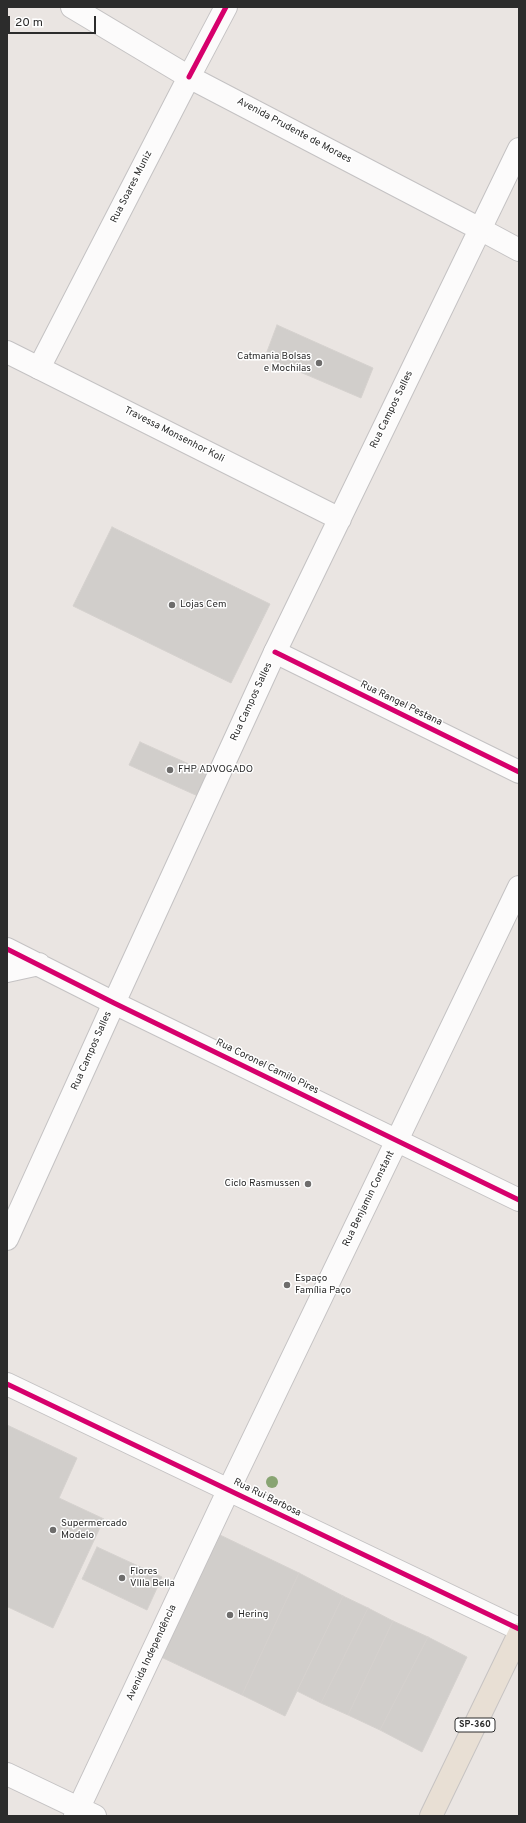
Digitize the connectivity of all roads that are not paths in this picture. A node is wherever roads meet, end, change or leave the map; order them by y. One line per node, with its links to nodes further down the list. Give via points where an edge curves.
1 (72, 7): 3 (main road, Avenida Prudente de Moraes)
2 (226, 7): 3 (main road, Rua Soares Muniz)
3 (189, 77): 5 (main road, Avenida Prudente de Moraes); 8 (main road, Rua Soares Muniz)
4 (519, 148): 5 (main road, Rua Campos Salles)
5 (480, 228): 6 (main road, Avenida Prudente de Moraes); 9 (main road, Rua Campos Salles)
6 (519, 250)
7 (7, 352): 8 (main road, Travessa Monsenhor Koli)
8 (39, 368): 9 (main road, Travessa Monsenhor Koli)
9 (340, 519): 10 (main road, Rua Campos Salles)
10 (275, 652): 11 (main road, Rua Rangel Pestana); 16 (main road, Rua Campos Salles)
11 (519, 772)
12 (519, 887): 17 (main road, Rua Benjamin Constant)
13 (7, 949): 14 (main road, Rua Coronel Camilo Pires)
14 (39, 964): 15 (main road); 16 (main road, Rua Coronel Camilo Pires)
15 (7, 971)
16 (114, 1003): 17 (main road, Rua Coronel Camilo Pires); 19 (main road, Rua Campos Salles)
17 (397, 1140): 18 (main road, Rua Coronel Camilo Pires); 21 (main road, Rua Benjamin Constant)
18 (519, 1200)
19 (7, 1239)
20 (7, 1384): 21 (main road, Rua Rui Barbosa)
21 (229, 1489): 22 (main road, Rua Rui Barbosa); 25 (main road, Avenida Independência)
22 (519, 1629)
23 (519, 1634): 26 (main road, SP-360)
24 (7, 1774): 25 (main road)
25 (83, 1813)
26 (431, 1816)

